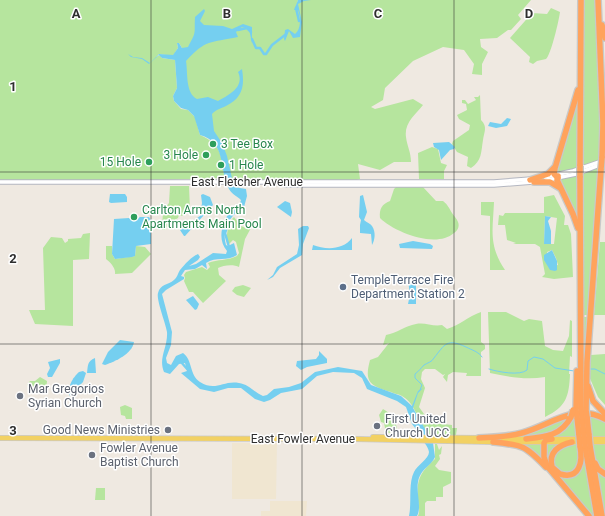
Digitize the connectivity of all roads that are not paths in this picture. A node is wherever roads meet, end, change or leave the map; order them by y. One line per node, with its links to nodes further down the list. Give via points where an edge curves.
1 (581, 0): 4 (highway)
2 (598, 0): 3 (highway); 6 (highway)
3 (605, 38)
4 (581, 66): 7 (highway, via 574,105); 12 (highway, bridge)
5 (605, 149): 6 (highway)
6 (603, 162): 8 (main road, East Fletcher Avenue); 13 (highway, via 591,316)
7 (555, 168): 8 (highway); 9 (highway, via 546,176)
8 (557, 177): 9 (main road, East Fletcher Avenue); 11 (highway)
9 (532, 181): 10 (main road, East Fletcher Avenue); 11 (highway, via 550,182)
10 (0, 183)
11 (560, 188): 12 (highway, via 575,218)
12 (580, 244): 13 (highway)
13 (582, 364): 14 (highway); 14 (highway)
14 (582, 380): 15 (highway); 15 (highway); 16 (highway, via 592,399)
15 (579, 410): 17 (highway, bridge); 17 (highway, bridge)
16 (605, 414)
17 (579, 417): 19 (highway); 19 (highway); 29 (highway, via 554,434)
18 (605, 419): 25 (highway, via 592,414 575,413 521,434)
19 (584, 435): 37 (highway, bridge); 37 (highway, bridge)
20 (28, 436): 21 (main road, East Fowler Avenue); 22 (main road, East Fowler Avenue); 23 (main road)
21 (128, 436): 24 (main road); 26 (main road, East Fowler Avenue)
22 (0, 437): 23 (main road, East Fowler Avenue)
23 (12, 438): 24 (main road, East Fowler Avenue)
24 (106, 438): 26 (main road, East Fowler Avenue)
25 (479, 438): 27 (main road, East Fowler Avenue); 28 (main road, East Fowler Avenue)
26 (419, 439): 27 (main road, East Fowler Avenue)
27 (434, 439): 32 (main road, East Fowler Avenue)
28 (516, 439): 29 (main road, East Fowler Avenue); 32 (main road, via 462,439)
29 (526, 439): 30 (main road, East Fowler Avenue)
30 (552, 439): 31 (main road, East Fowler Avenue); 34 (highway)
31 (605, 439)
32 (458, 442): 33 (main road, East Fowler Avenue)
33 (493, 442): 34 (main road, East Fowler Avenue); 38 (highway, via 518,444 527,448)
34 (544, 442): 35 (main road, East Fowler Avenue); 38 (highway, via 545,461)
35 (572, 442): 36 (main road, East Fowler Avenue); 37 (highway, via 559,447 552,456 552,466 559,474 568,476 578,470)
36 (605, 442)
37 (587, 446): 39 (highway, via 596,466); 41 (highway); 42 (highway)
38 (553, 474): 40 (highway)
39 (605, 474)
40 (589, 516)
41 (597, 516)
42 (602, 516)

